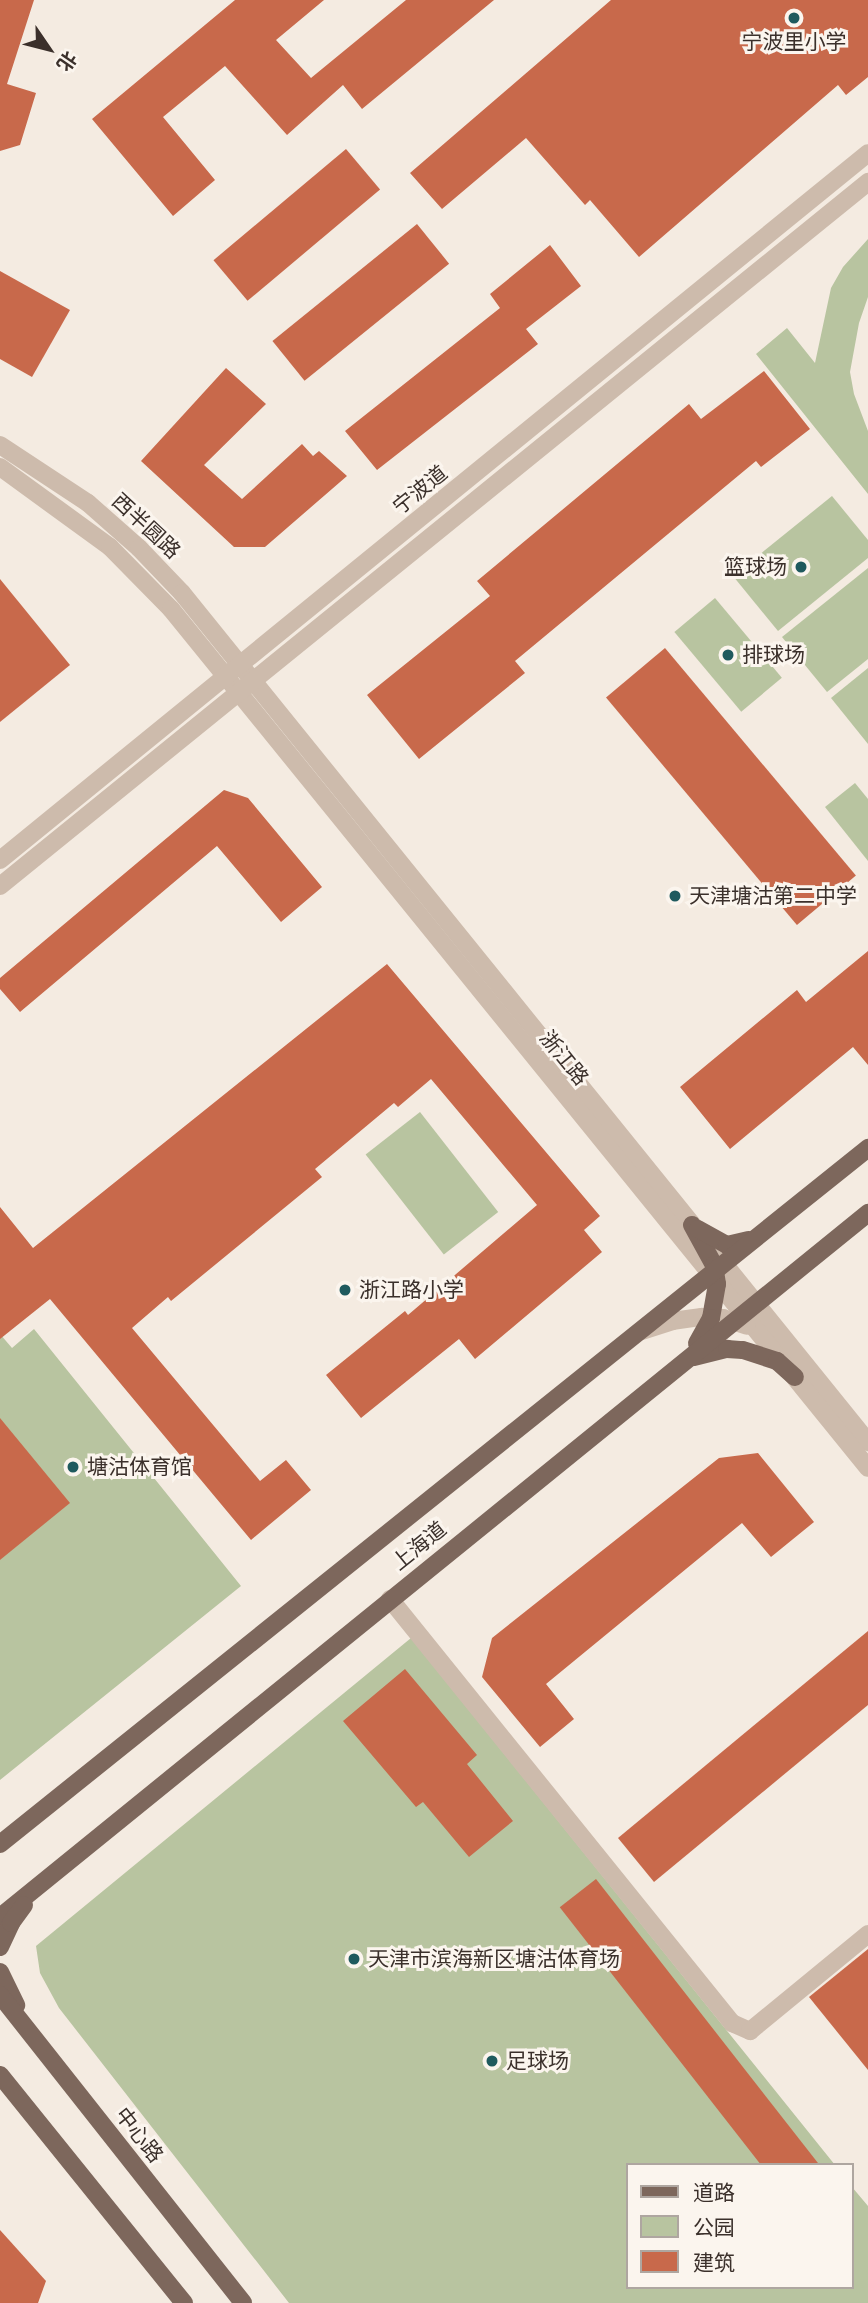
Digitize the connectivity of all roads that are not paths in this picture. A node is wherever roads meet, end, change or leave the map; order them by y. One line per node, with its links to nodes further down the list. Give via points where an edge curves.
1 (868, 153): 5 (street, 宁波道)
2 (868, 182): 7 (street, 宁波道)
3 (0, 445): 5 (street, 西半圆路, via 88,503 139,548)
4 (0, 467): 6 (street, 西半圆路, via 75,519 137,572)
5 (240, 665): 6 (street, 宁波道); 7 (street, 浙江路)
6 (225, 677): 8 (street, 浙江路); 9 (street, 宁波道)
7 (252, 682): 8 (street, 宁波道); 13 (street, 浙江路)
8 (238, 693): 10 (street, 宁波道); 15 (street, 浙江路)
9 (0, 860)
10 (0, 886)
11 (868, 1148): 14 (main road, 上海道)
12 (868, 1213): 16 (main road, 上海道)
13 (692, 1225): 14 (main road, via 727,1245); 15 (street, 浙江路)
14 (758, 1236): 15 (main road, 上海道)
15 (717, 1273): 16 (street, 浙江路); 17 (main road); 18 (main road, 上海道)
16 (744, 1313): 17 (street); 19 (main road, 上海道); 20 (street, 浙江路); 20 (street, 浙江路)
17 (711, 1318): 18 (street, via 673,1321); 19 (main road)
18 (638, 1333): 24 (main road, 上海道)
19 (678, 1364): 20 (main road, via 712,1351 743,1350); 23 (main road, 上海道)
20 (800, 1371): 21 (street, 浙江路); 22 (street, 浙江路)
21 (868, 1442)
22 (868, 1468)
23 (390, 1599): 25 (main road, 上海道); 27 (street, via 733,2023 750,2031)
24 (2, 1844)
25 (41, 1884): 26 (main road, 上海道); 28 (main road, via 11,1923)
26 (0, 1917)
27 (868, 1934)
28 (0, 1947)
29 (0, 1972): 32 (main road)
30 (0, 1995): 32 (main road, 中心路)
31 (0, 2010): 32 (main road)
32 (32, 2036): 35 (main road, 中心路)
33 (0, 2075): 34 (main road)
34 (184, 2303)
35 (243, 2303)

